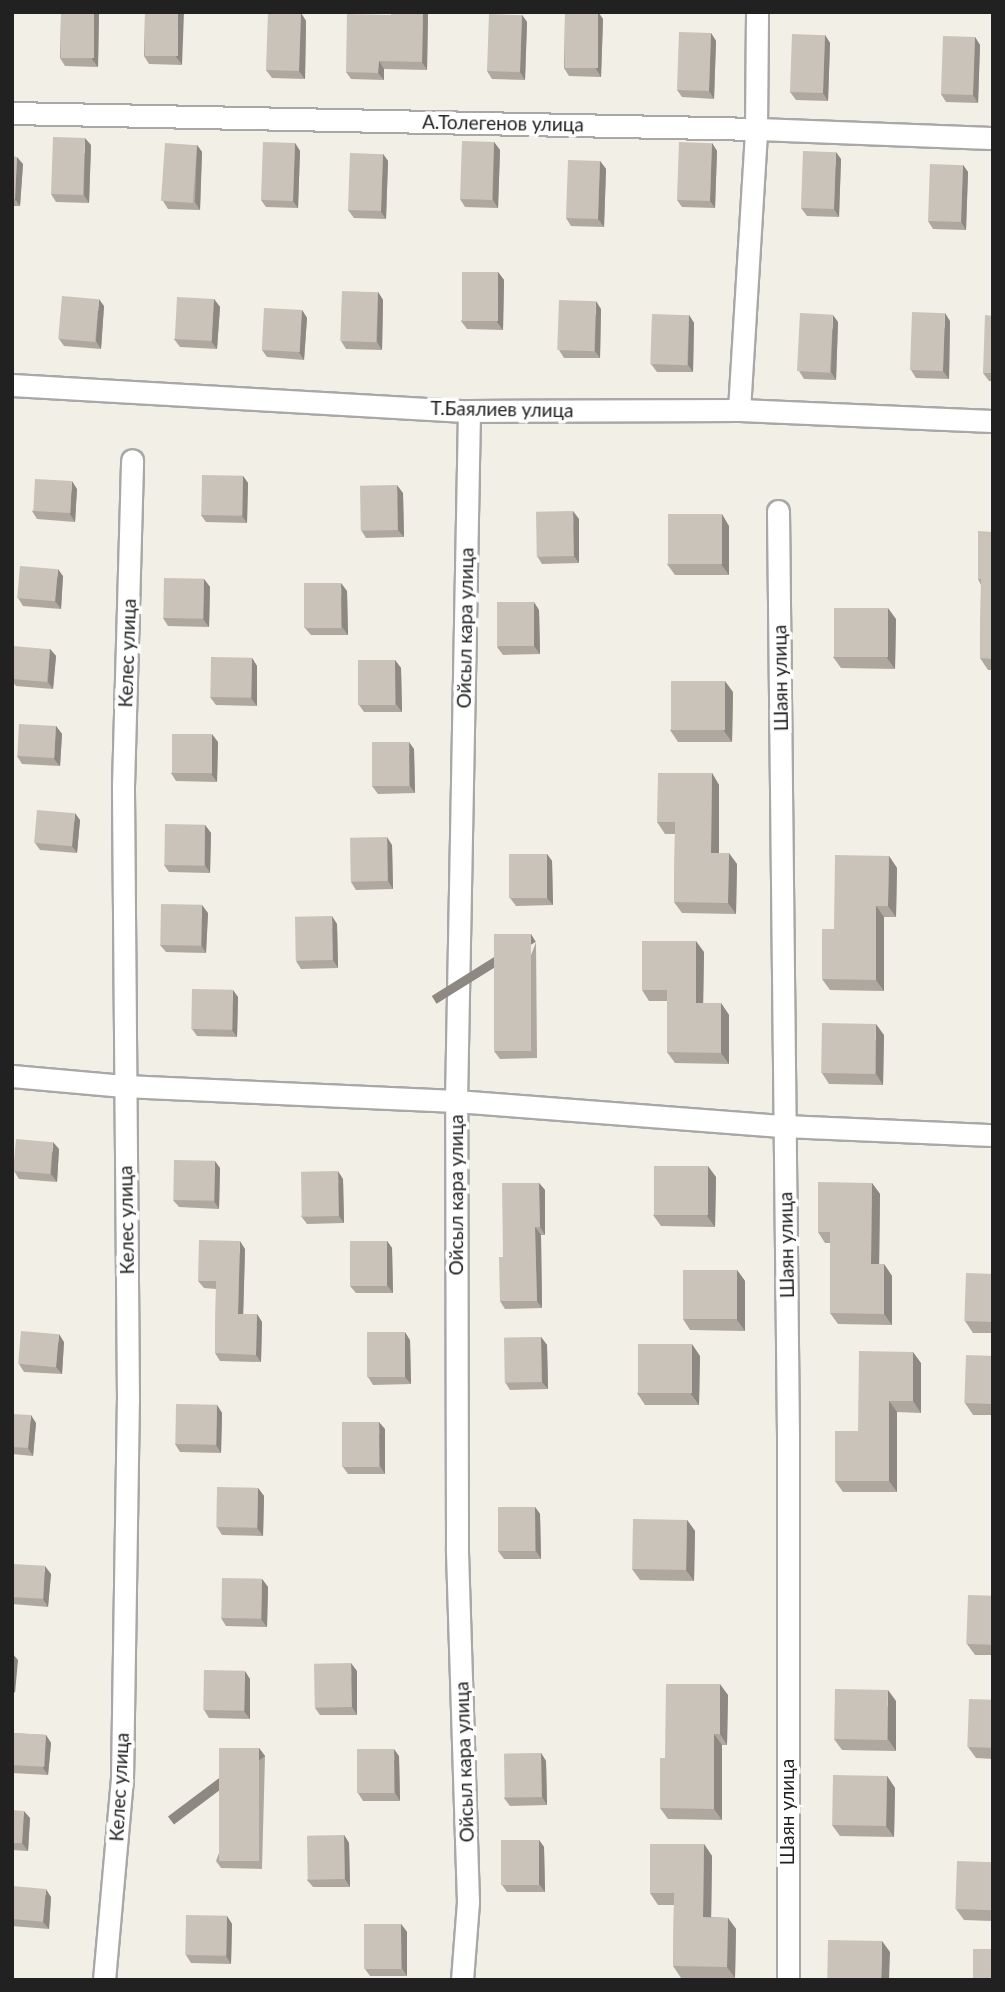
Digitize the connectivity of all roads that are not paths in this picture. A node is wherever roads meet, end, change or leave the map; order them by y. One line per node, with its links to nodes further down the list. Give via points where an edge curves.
1 (757, 12): 3 (street)
2 (12, 113): 3 (street, А.Толегенов улица)
3 (756, 129): 4 (street, А.Толегенов улица); 6 (street)
4 (993, 138)
5 (12, 385): 7 (street, Т.Баялиев улица)
6 (739, 410): 7 (street, Т.Баялиев улица); 8 (street, Т.Баялиев улица)
7 (468, 411): 13 (street, Ойсыл кара улица)
8 (993, 421)
9 (132, 460): 12 (street, Келес улица, via 123,786)
10 (778, 511): 14 (street, Шаян улица)
11 (12, 1076): 12 (street)
12 (124, 1086): 13 (street); 16 (street, Келес улица, via 128,1401 122,1778)
13 (456, 1101): 14 (street); 17 (street, Ойсыл кара улица, via 457,1547 468,1902)
14 (785, 1126): 15 (street); 18 (street, Шаян улица)
15 (993, 1135)
16 (104, 1980)
17 (462, 1980)
18 (788, 1980)

